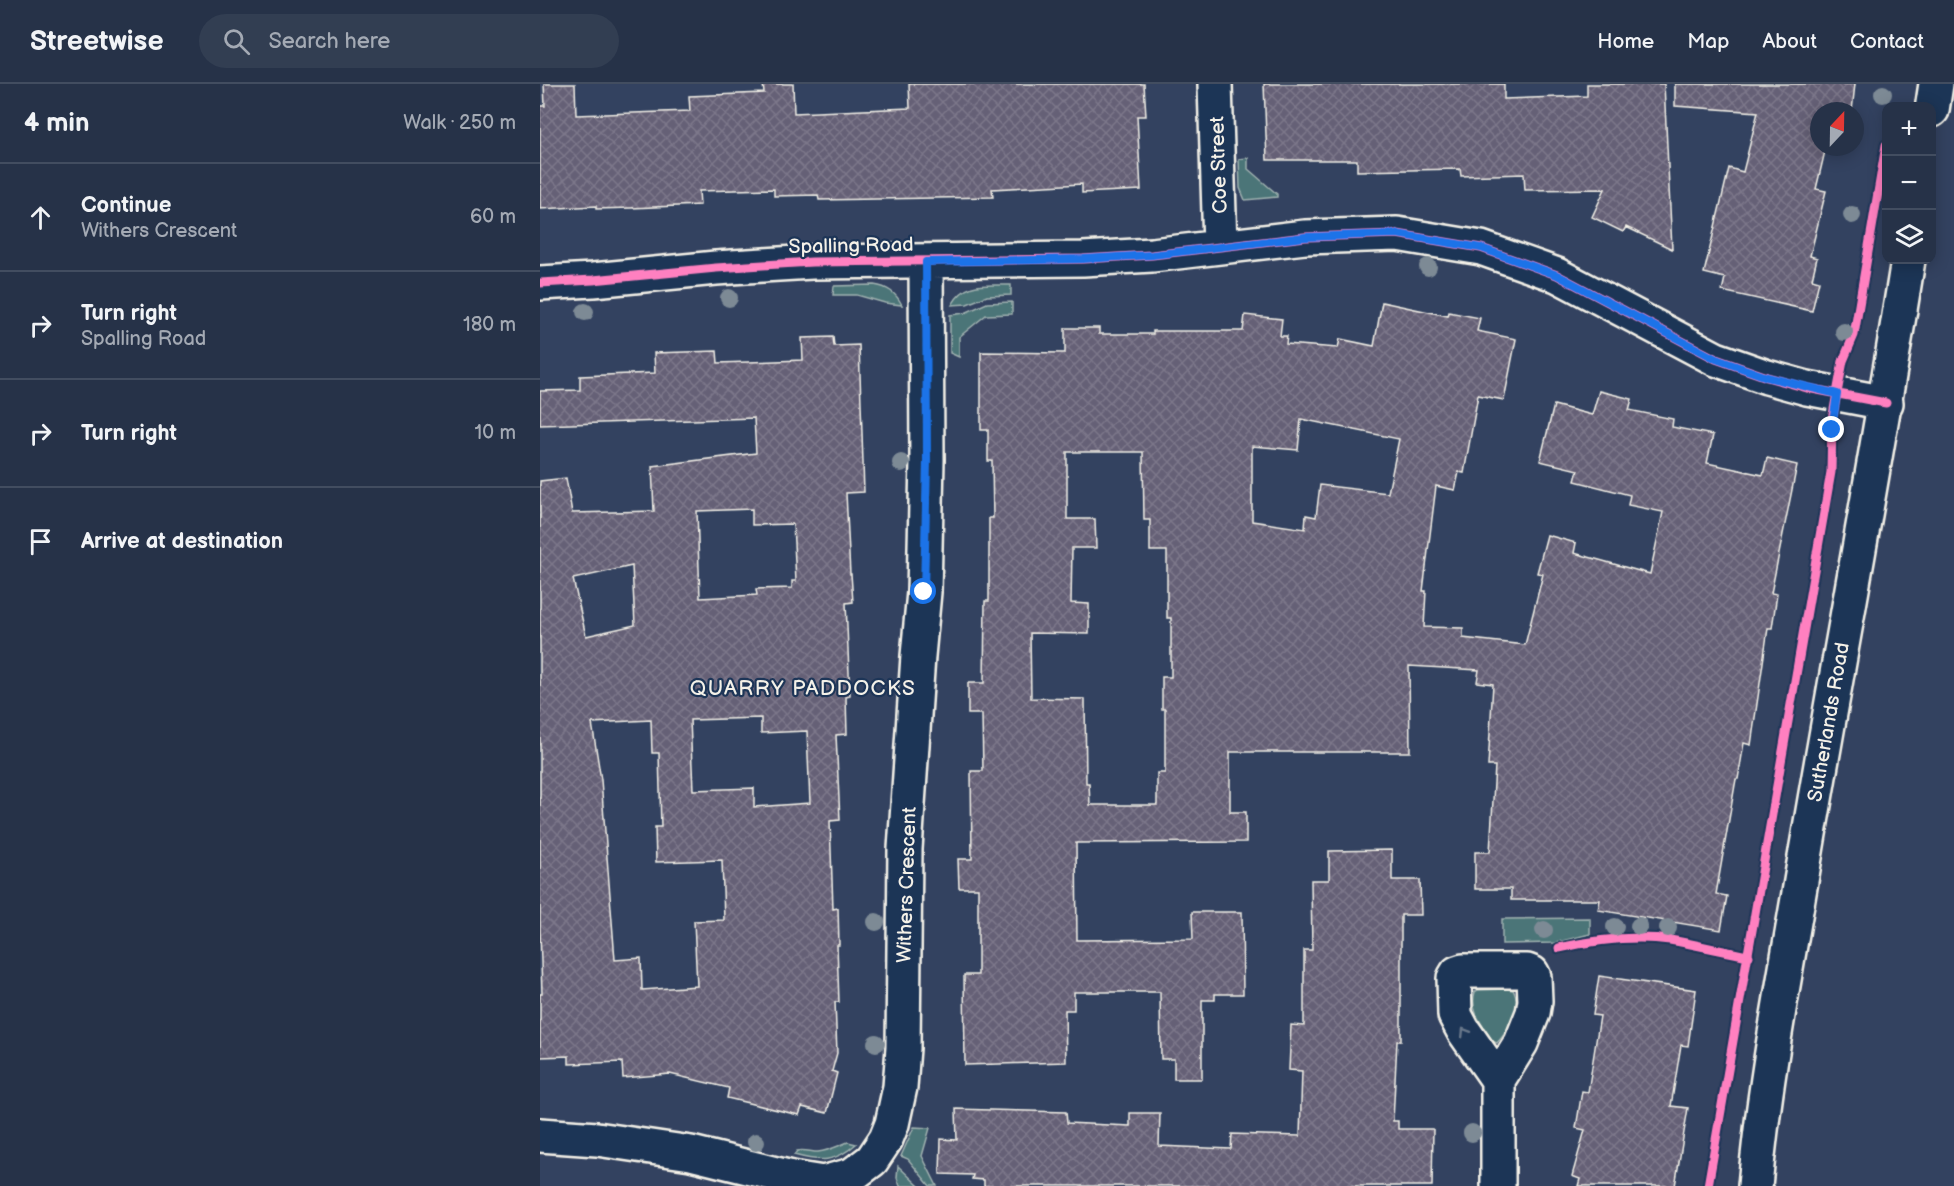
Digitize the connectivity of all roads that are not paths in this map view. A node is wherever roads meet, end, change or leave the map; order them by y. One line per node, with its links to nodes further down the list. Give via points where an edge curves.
1 (1215, 84): 4 (street, Coe Street)
2 (1935, 84): 3 (street)
3 (1933, 102)
4 (1220, 246): 5 (street, Spalling Road, via 1095,259); 8 (street, Spalling Road, via 1305,237 1397,234 1481,248 1557,275 1716,359 1807,388)
5 (926, 262): 7 (street, Spalling Road, via 812,262); 11 (street, Withers Crescent, via 926,544 905,849 903,1048 892,1124)
6 (1907, 264): 8 (street, Sutherlands Road)
7 (540, 283)
8 (1886, 403): 13 (street, Sutherlands Road, via 1761,1120)
9 (1498, 1080): 12 (street)
10 (540, 1135): 11 (street, Withers Crescent, via 691,1153 823,1183)
11 (857, 1181)
12 (1498, 1186)
13 (1755, 1186)

